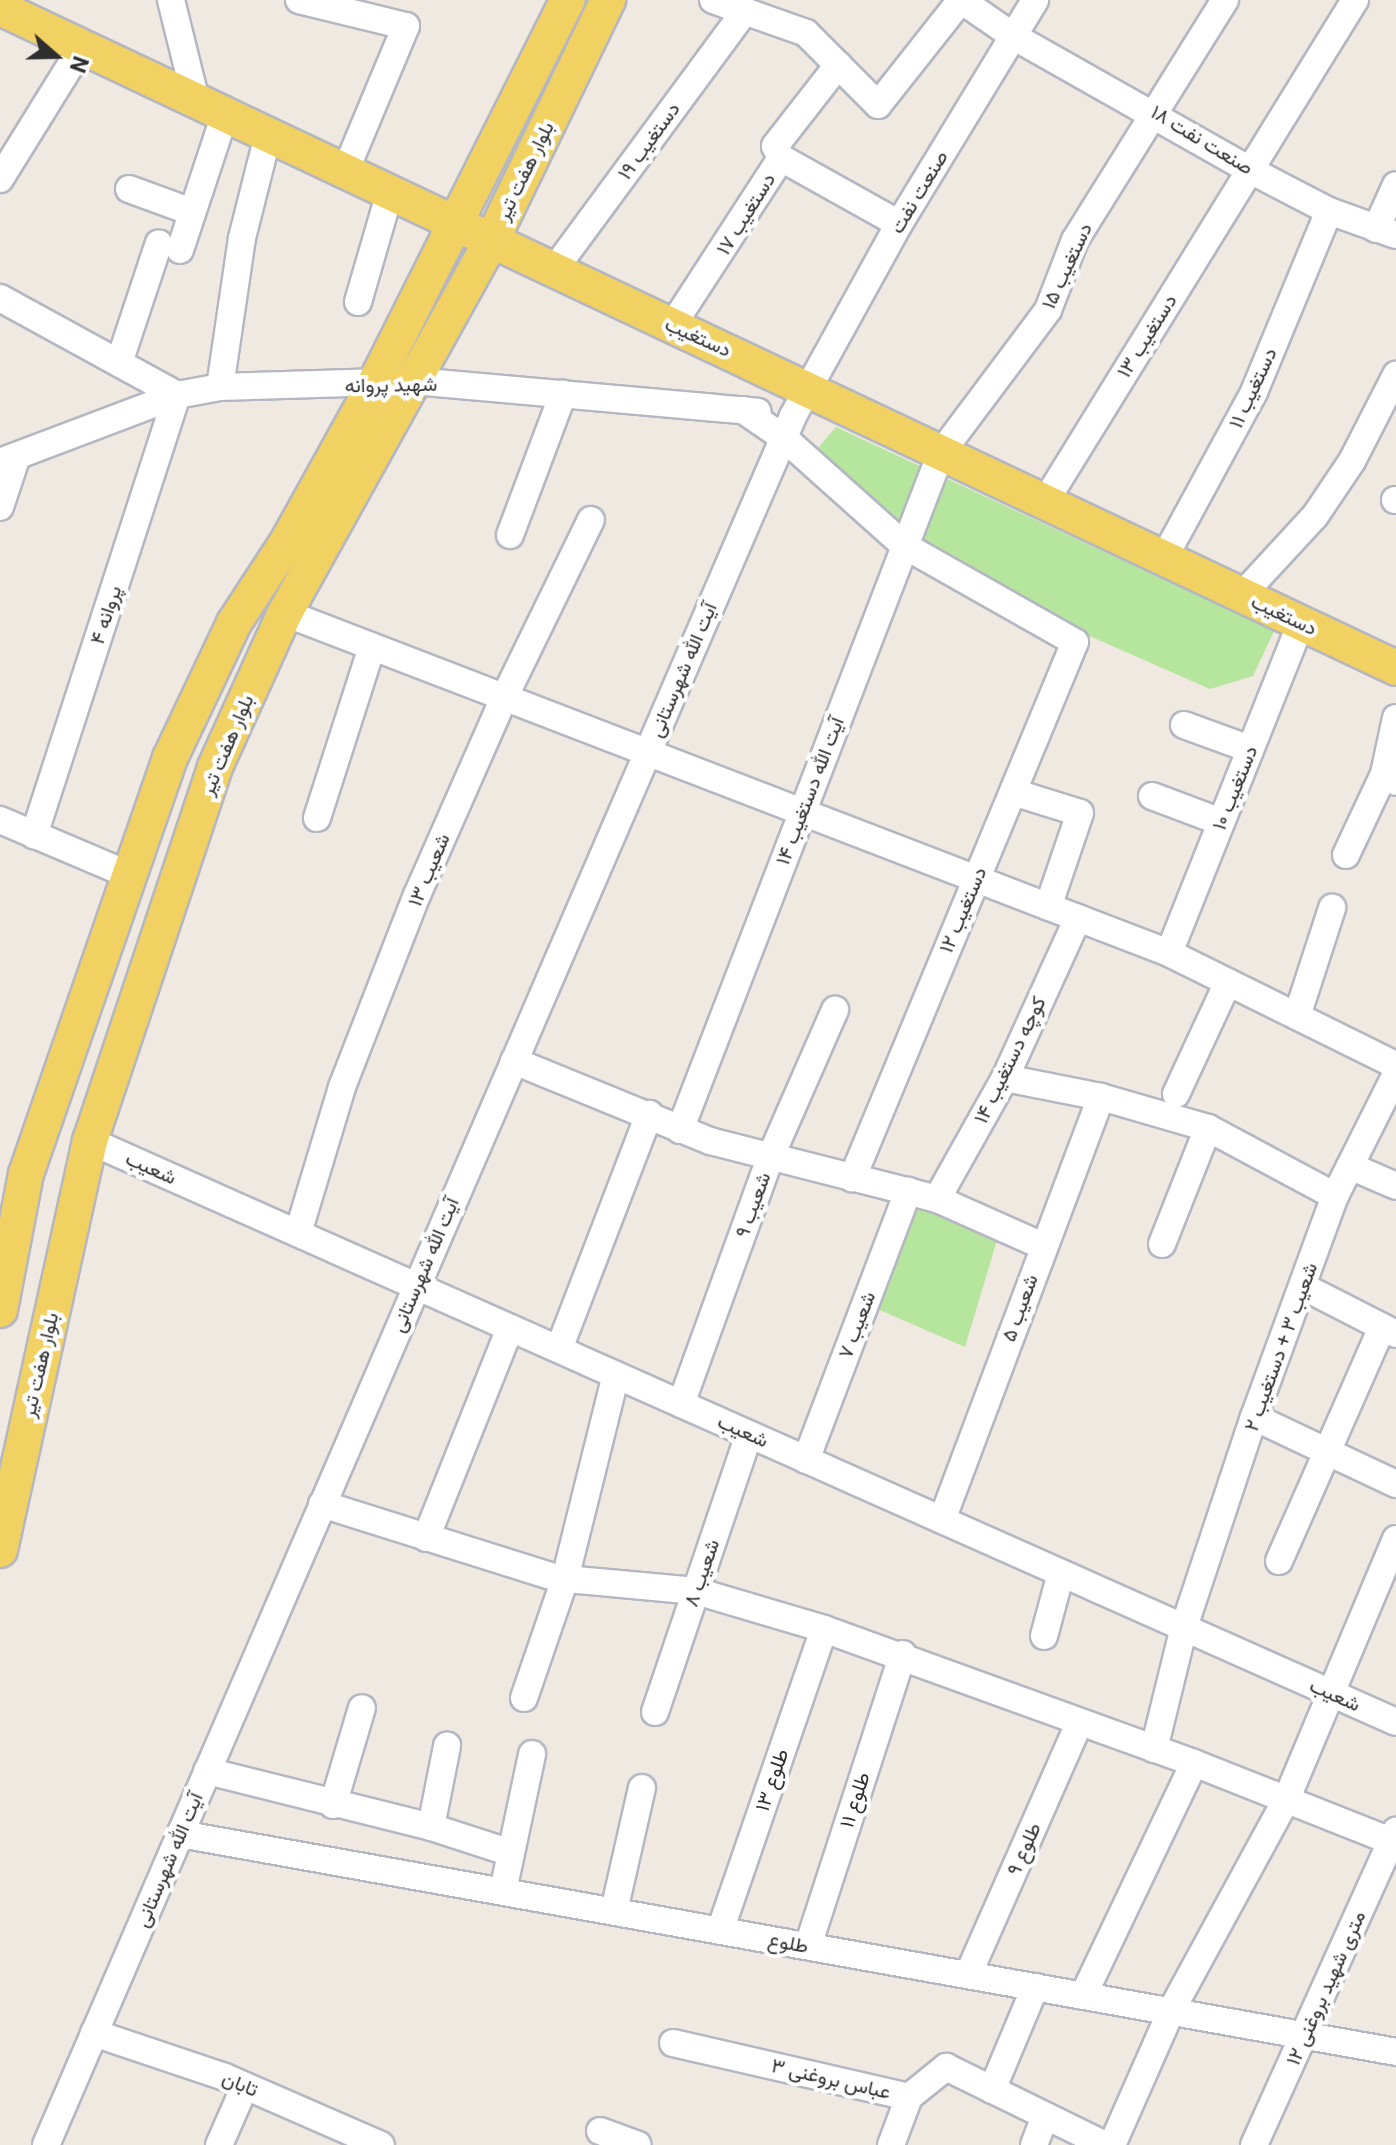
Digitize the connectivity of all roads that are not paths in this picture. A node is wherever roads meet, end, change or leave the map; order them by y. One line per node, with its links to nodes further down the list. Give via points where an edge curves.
1 (171, 0): 17 (street)
2 (299, 0): 22 (street, via 406,26)
3 (568, 0): 14 (main road, بلوار هفت تیر)
4 (608, 0): 16 (main road, بلوار هفت تیر)
5 (713, 0): 11 (street)
6 (961, 0): 12 (street, صنعت نفت ۱۸); 15 (street, via 878,105)
7 (1035, 0): 12 (street, صنعت نفت)
8 (1225, 0): 18 (street, دستغیب ۱۵)
9 (1355, 0): 21 (street, دستغیب ۱۳)
10 (0, 8): 13 (main road, دستغیب)
11 (745, 11): 15 (street, via 806,33); 33 (street, دستغیب ۱۹)
12 (1013, 36): 18 (street, صنعت نفت ۱۸); 30 (street, صنعت نفت)
13 (82, 47): 17 (main road, دستغیب); 23 (street)
14 (542, 51): 16 (main road, via 555,67); 29 (main road, بلوار هفت تیر)
15 (838, 65): 20 (street, دستغیب ۱۷, via 775,146)
16 (576, 66): 32 (main road, بلوار هفت تیر)
17 (211, 108): 19 (main road, دستغیب); 28 (street)
18 (1153, 110): 21 (street, صنعت نفت ۱۸); 45 (street, دستغیب ۱۵, via 1075,240 1048,310)
19 (268, 135): 22 (main road, دستغیب); 41 (street, via 242,238)
20 (781, 158): 30 (street); 36 (street, دستغیب ۱۷)
21 (1250, 170): 27 (street, صنعت نفت ۱۸); 47 (street, دستغیب ۱۳)
22 (345, 172): 26 (main road, دستغیب)
23 (0, 179)
24 (1396, 185): 31 (street)
25 (129, 189): 28 (street)
26 (390, 192): 29 (main road, دستغیب); 35 (street)
27 (1329, 211): 31 (street, صنعت نفت ۱۸); 53 (street, دستغیب ۱۱, via 1254,392)
28 (192, 212): 37 (street, via 170,246)
29 (455, 223): 32 (main road, دستغیب); 40 (main road, بلوار هفت تیر)
30 (899, 224): 44 (street, صنعت نفت)
31 (1386, 232)
32 (492, 240): 33 (main road, دستغیب); 39 (main road, بلوار هفت تیر)
33 (554, 270): 36 (main road, دستغیب)
34 (0, 298): 37 (street)
35 (358, 302)
36 (672, 326): 44 (main road, دستغیب)
37 (119, 363): 43 (street)
38 (1396, 375): 55 (street, via 1352,461 1315,516)
39 (414, 381): 40 (street, شهید پروانه); 42 (street, شهید پروانه); 54 (main road, بلوار هفت تیر)
40 (374, 385): 41 (street, شهید پروانه); 51 (main road, بلوار هفت تیر)
41 (220, 387): 43 (street, شهید پروانه)
42 (563, 394): 44 (street, شهید پروانه); 50 (street)
43 (177, 395): 46 (street, شهید پروانه); 72 (street, پروانه ۴)
44 (795, 413): 45 (main road, دستغیب); 52 (street); 64 (street, آیت الله شهرستانی)
45 (941, 453): 47 (main road, دستغیب); 52 (street, آیت الله دستغیب ۱۴)
46 (8, 459): 48 (street)
47 (1045, 502): 53 (main road, دستغیب)
48 (0, 507)
49 (591, 520): 60 (street, شعیب ۱۳)
50 (510, 535)
51 (287, 542): 54 (main road); 74 (main road, بلوار هفت تیر, via 234,623 170,758)
52 (905, 546): 66 (street, دستغیب ۱۲, via 1075,642); 68 (street, آیت الله دستغیب ۱۴)
53 (1164, 558): 55 (main road, دستغیب)
54 (316, 560): 56 (main road, بلوار هفت تیر)
55 (1242, 595): 57 (main road, دستغیب)
56 (285, 613): 58 (street); 92 (main road, بلوار هفت تیر, via 215,767)
57 (1301, 623): 59 (main road, دستغیب); 63 (street, دستغیب ۱۰)
58 (372, 647): 60 (street); 69 (street)
59 (1396, 668)
60 (504, 698): 64 (street); 100 (street, شعیب ۱۳, via 417,895 342,1087)
61 (1396, 718): 65 (street)
62 (1184, 725): 63 (street)
63 (1250, 749): 71 (street, دستغیب ۱۰)
64 (647, 753): 68 (street); 83 (street, آیت الله شهرستانی)
65 (1390, 778): 73 (street)
66 (1013, 792): 75 (street, دستغیب ۱۲); 76 (street, via 1080,813)
67 (1152, 796): 71 (street)
68 (802, 813): 75 (street); 91 (street, آیت الله دستغیب ۱۴)
69 (317, 818)
70 (0, 820): 72 (street)
71 (1221, 822): 79 (street, دستغیب ۱۰)
72 (34, 835): 74 (street)
73 (1346, 855)
74 (132, 876): 105 (main road, بلوار هفت تیر, via 26,1174)
75 (976, 879): 76 (street); 95 (street, دستغیب ۱۲)
76 (1048, 907): 78 (street)
77 (1332, 908): 82 (street)
78 (1078, 918): 79 (street); 86 (street, کوچه دستغیب ۱۴)
79 (1169, 953): 80 (street)
80 (1228, 982): 82 (street); 87 (street)
81 (835, 1010): 93 (street, شعیب ۹)
82 (1297, 1016): 84 (street)
83 (514, 1061): 89 (street); 103 (street, آیت الله شهرستانی)
84 (1396, 1065)
85 (1396, 1074): 94 (street, شعیب ۳ + دستغیب ۲)
86 (1005, 1078): 88 (street); 99 (street, کوچه دستغیب ۱۴)
87 (1176, 1094)
88 (1101, 1097): 90 (street); 102 (street, شعیب ۵)
89 (649, 1114): 91 (street); 108 (street)
90 (1208, 1128): 98 (street); 101 (street)
91 (680, 1130): 93 (street)
92 (90, 1141): 100 (street, شعیب); 120 (main road, بلوار هفت تیر)
93 (770, 1158): 95 (street); 110 (street, شعیب ۹)
94 (1350, 1166): 96 (street); 98 (street, شعیب ۳ + دستغیب ۲)
95 (852, 1179): 97 (street)
96 (1396, 1186)
97 (908, 1191): 99 (street); 114 (street, شعیب ۷)
98 (1335, 1196): 104 (street, شعیب ۳ + دستغیب ۲)
99 (937, 1199): 102 (street)
100 (298, 1233): 103 (street, شعیب)
101 (1162, 1244)
102 (1043, 1246): 117 (street, شعیب ۵)
103 (416, 1286): 106 (street, شعیب); 116 (street, آیت الله شهرستانی)
104 (1304, 1287): 107 (street); 111 (street, شعیب ۳ + دستغیب ۲)
105 (0, 1310)
106 (510, 1328): 108 (street, شعیب); 118 (street)
107 (1389, 1330): 113 (street)
108 (559, 1349): 109 (street, شعیب)
109 (616, 1375): 110 (street, شعیب); 123 (street)
110 (681, 1404): 112 (street, شعیب)
111 (1254, 1417): 113 (street); 125 (street, شعیب ۳ + دستغیب ۲)
112 (749, 1434): 114 (street, شعیب); 124 (street, شعیب ۸)
113 (1327, 1451): 115 (street); 121 (street)
114 (806, 1460): 117 (street, شعیب)
115 (1396, 1484)
116 (322, 1504): 118 (street); 139 (street, آیت الله شهرستانی)
117 (942, 1520): 122 (street, شعیب)
118 (426, 1538): 123 (street)
119 (1396, 1539): 129 (street)
120 (0, 1550)
121 (1279, 1561)
122 (1061, 1573): 125 (street, شعیب); 127 (street)
123 (565, 1579): 124 (street); 130 (street)
124 (696, 1591): 126 (street); 132 (street, شعیب ۸)
125 (1184, 1627): 129 (street, شعیب); 136 (street, شعیب ۳ + دستغیب ۲)
126 (824, 1629): 128 (street); 149 (street, طلوع ۱۳)
127 (1044, 1636)
128 (903, 1654): 134 (street); 150 (street, طلوع ۱۱)
129 (1329, 1692): 133 (street, شعیب); 141 (street)
130 (524, 1698)
131 (362, 1708): 142 (street)
132 (655, 1712)
133 (1396, 1722)
134 (1079, 1723): 136 (street); 151 (street, طلوع ۹)
135 (447, 1746): 143 (street)
136 (1154, 1749): 138 (street)
137 (532, 1754): 146 (street)
138 (1194, 1763): 141 (street); 153 (street)
139 (207, 1771): 142 (street); 144 (street, آیت الله شهرستانی)
140 (642, 1788): 148 (street)
141 (1287, 1798): 145 (street); 154 (street)
142 (333, 1805): 143 (street)
143 (431, 1827): 146 (street)
144 (180, 1834): 147 (street, طلوع); 155 (street, آیت الله شهرستانی)
145 (1394, 1836): 156 (street, ۱۲ متری شهید بروغنی)
146 (511, 1853): 147 (street)
147 (503, 1891): 148 (street, طلوع)
148 (614, 1911): 149 (street, طلوع)
149 (720, 1931): 150 (street, طلوع)
150 (808, 1946): 151 (street, طلوع)
151 (968, 1975): 152 (street, طلوع)
152 (1035, 1987): 153 (street, طلوع); 160 (street)
153 (1083, 1996): 154 (street, طلوع)
154 (1171, 2011): 156 (street, طلوع); 171 (street)
155 (94, 2033): 159 (street, تابان); 164 (street, آیت الله شهرستانی)
156 (1307, 2036): 158 (street, طلوع); 172 (street, ۱۲ متری شهید بروغنی)
157 (673, 2043): 161 (street, عباس بروغنی ۳)
158 (1396, 2052)
159 (245, 2086): 165 (street); 166 (street, تابان)
160 (992, 2090): 161 (street, عباس بروغنی ۳, via 946,2067); 162 (street, عباس بروغنی ۳)
161 (909, 2097): 168 (street)
162 (1045, 2117): 169 (street); 170 (street, عباس بروغنی ۳)
163 (600, 2131): 167 (street)
164 (46, 2145)
165 (219, 2145)
166 (381, 2145)
167 (638, 2145)
168 (891, 2145)
169 (1034, 2145)
170 (1105, 2145)
171 (1112, 2145)
172 (1254, 2145)

